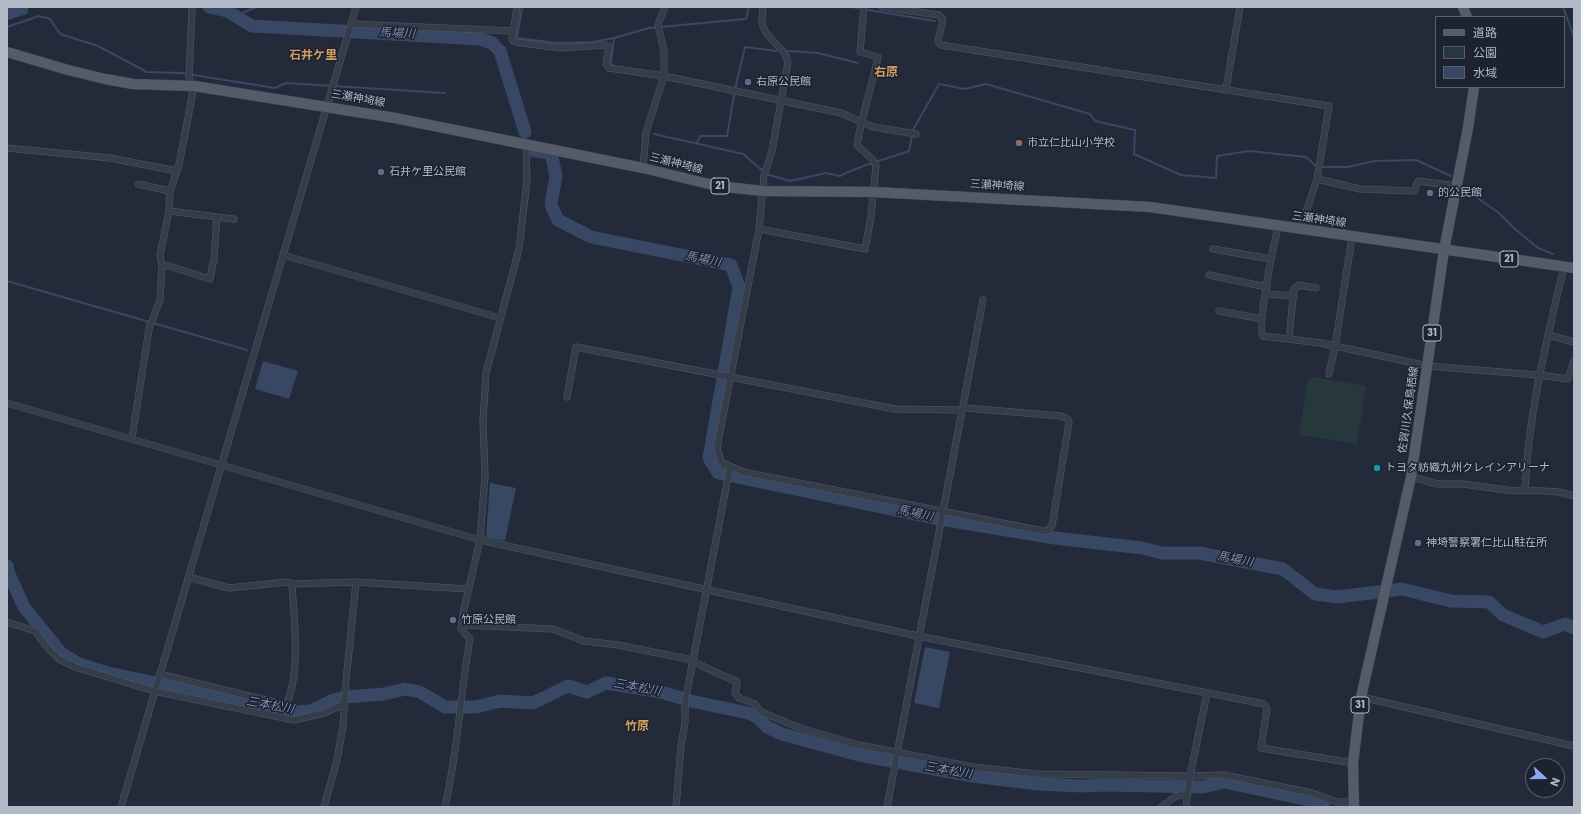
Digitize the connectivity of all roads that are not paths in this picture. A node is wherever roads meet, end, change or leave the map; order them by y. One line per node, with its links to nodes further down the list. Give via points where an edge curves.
1 (356, 7): 9 (street)
2 (517, 7): 10 (street)
3 (666, 7): 12 (street, via 658,27 664,51)
4 (763, 7): 16 (street, via 762,24 767,35 786,54 788,62)
5 (864, 7): 18 (street, via 860,52 878,56)
6 (882, 7): 15 (street, via 939,15 942,20 938,41 941,45)
7 (1240, 7): 15 (street)
8 (192, 10): 13 (street)
9 (352, 24): 10 (street); 17 (street)
10 (512, 31): 12 (street, via 514,42 560,48 605,45 609,47 606,64 609,68)
11 (7, 52): 13 (main road, 三瀬神埼線 / 21, via 112,81 133,84)
12 (664, 76): 16 (street); 22 (street, via 646,132)
13 (191, 82): 17 (main road, 三瀬神埼線 / 21); 23 (street)
14 (1474, 88): 26 (main road, 佐賀川久保鳥栖線 / 31)
15 (1226, 90): 24 (street, via 1329,106)
16 (780, 101): 18 (street, via 841,113); 28 (street)
17 (326, 106): 20 (main road, 三瀬神埼線 / 21); 39 (street)
18 (861, 121): 19 (street, via 873,127); 29 (street, via 857,145 876,166)
19 (916, 134)
20 (526, 143): 22 (main road, 三瀬神埼線 / 21); 49 (street, via 527,181 522,230)
21 (7, 148): 23 (street, via 110,158)
22 (643, 168): 28 (main road, 三瀬神埼線 / 21, via 717,186)
23 (177, 171): 27 (street)
24 (1317, 179): 26 (street, via 1367,189 1414,191 1418,182); 35 (street)
25 (138, 184): 27 (street)
26 (1456, 186): 38 (main road, 佐賀川久保鳥栖線 / 31)
27 (170, 191): 30 (street)
28 (762, 191): 29 (main road, 三瀬神埼線 / 21); 34 (street)
29 (874, 192): 33 (main road, 三瀬神埼線 / 21, via 1150,207); 34 (street, via 865,249)
30 (169, 211): 31 (street); 41 (street, via 160,255)
31 (217, 217): 32 (street); 41 (street, via 210,279)
32 (234, 219)
33 (1278, 227): 35 (main road, 三瀬神埼線 / 21); 40 (street)
34 (759, 230): 59 (street)
35 (1300, 230): 36 (main road, 三瀬神埼線 / 21)
36 (1352, 237): 38 (main road, 三瀬神埼線 / 21); 54 (street)
37 (1213, 249): 40 (street)
38 (1444, 250): 42 (main road, 21); 56 (main road, 佐賀川久保鳥栖線 / 31)
39 (284, 255): 49 (street); 64 (street)
40 (1271, 259): 45 (street)
41 (162, 266): 63 (street, via 160,300 149,329)
42 (1569, 267): 51 (street)
43 (1209, 275): 45 (street)
44 (1316, 288): 46 (street, via 1296,286)
45 (1266, 291): 46 (street); 50 (street)
46 (1294, 296): 52 (street)
47 (982, 300): 62 (street)
48 (1219, 311): 50 (street)
49 (500, 318): 70 (street, via 486,373 483,422 485,475)
50 (1262, 319): 52 (street, via 1263,336)
51 (1548, 335): 53 (street); 58 (street)
52 (1289, 339): 54 (street)
53 (1574, 342)
54 (1335, 347): 56 (street); 57 (street)
55 (1574, 360): 58 (street, via 1568,379)
56 (1428, 366): 58 (street); 66 (main road, 佐賀川久保鳥栖線 / 31)
57 (1329, 374)
58 (1540, 374): 67 (street)
59 (731, 377): 60 (street, via 576,347); 62 (street, via 895,409); 65 (street, via 716,447 721,462)
60 (567, 397)
61 (7, 403): 63 (street)
62 (961, 410): 69 (street); 69 (street, via 966,408 1061,416 1068,419 1052,526 1047,531)
63 (132, 438): 64 (street)
64 (220, 466): 70 (street); 71 (street)
65 (730, 467): 69 (street, via 743,472); 74 (street)
66 (1411, 477): 67 (street, via 1438,484); 83 (main road, 佐賀川久保鳥栖線 / 31)
67 (1525, 490): 68 (street, via 1559,492)
68 (1574, 496)
69 (942, 512): 78 (street)
70 (480, 540): 74 (street); 75 (street)
71 (188, 577): 73 (street, via 229,588 287,582); 80 (street)
72 (356, 582): 73 (street); 75 (street); 84 (street)
73 (292, 584): 80 (street, via 295,653 290,697 286,705)
74 (707, 588): 78 (street); 79 (street)
75 (468, 589): 77 (street)
76 (7, 622): 81 (street, via 35,630 59,659 74,667)
77 (463, 626): 79 (street, via 553,629 584,641); 93 (street, via 461,629 470,639 457,744)
78 (918, 636): 82 (street); 86 (street)
79 (693, 660): 86 (street, via 737,682 735,693 739,698 755,704 761,712 774,719 859,745); 94 (street, via 685,702)
80 (159, 674): 81 (street)
81 (154, 691): 84 (street, via 294,720 324,713); 91 (street)
82 (1207, 693): 87 (street, via 1266,706 1261,745 1264,750); 88 (street)
83 (1361, 697): 85 (street); 87 (main road, 佐賀川久保鳥栖線 / 31)
84 (344, 704): 92 (street, via 337,760)
85 (1574, 746)
86 (897, 753): 88 (street, via 973,767 1036,774); 95 (street)
87 (1353, 763): 90 (main road, 佐賀川久保鳥栖線 / 31)
88 (1190, 776): 89 (street); 90 (street, via 1224,775 1312,793)
89 (1186, 794): 96 (street, via 1176,796); 97 (street)
90 (1353, 805)
91 (120, 807)
92 (324, 807)
93 (445, 807)
94 (676, 807)
95 (887, 807)
96 (1161, 807)
97 (1186, 807)

